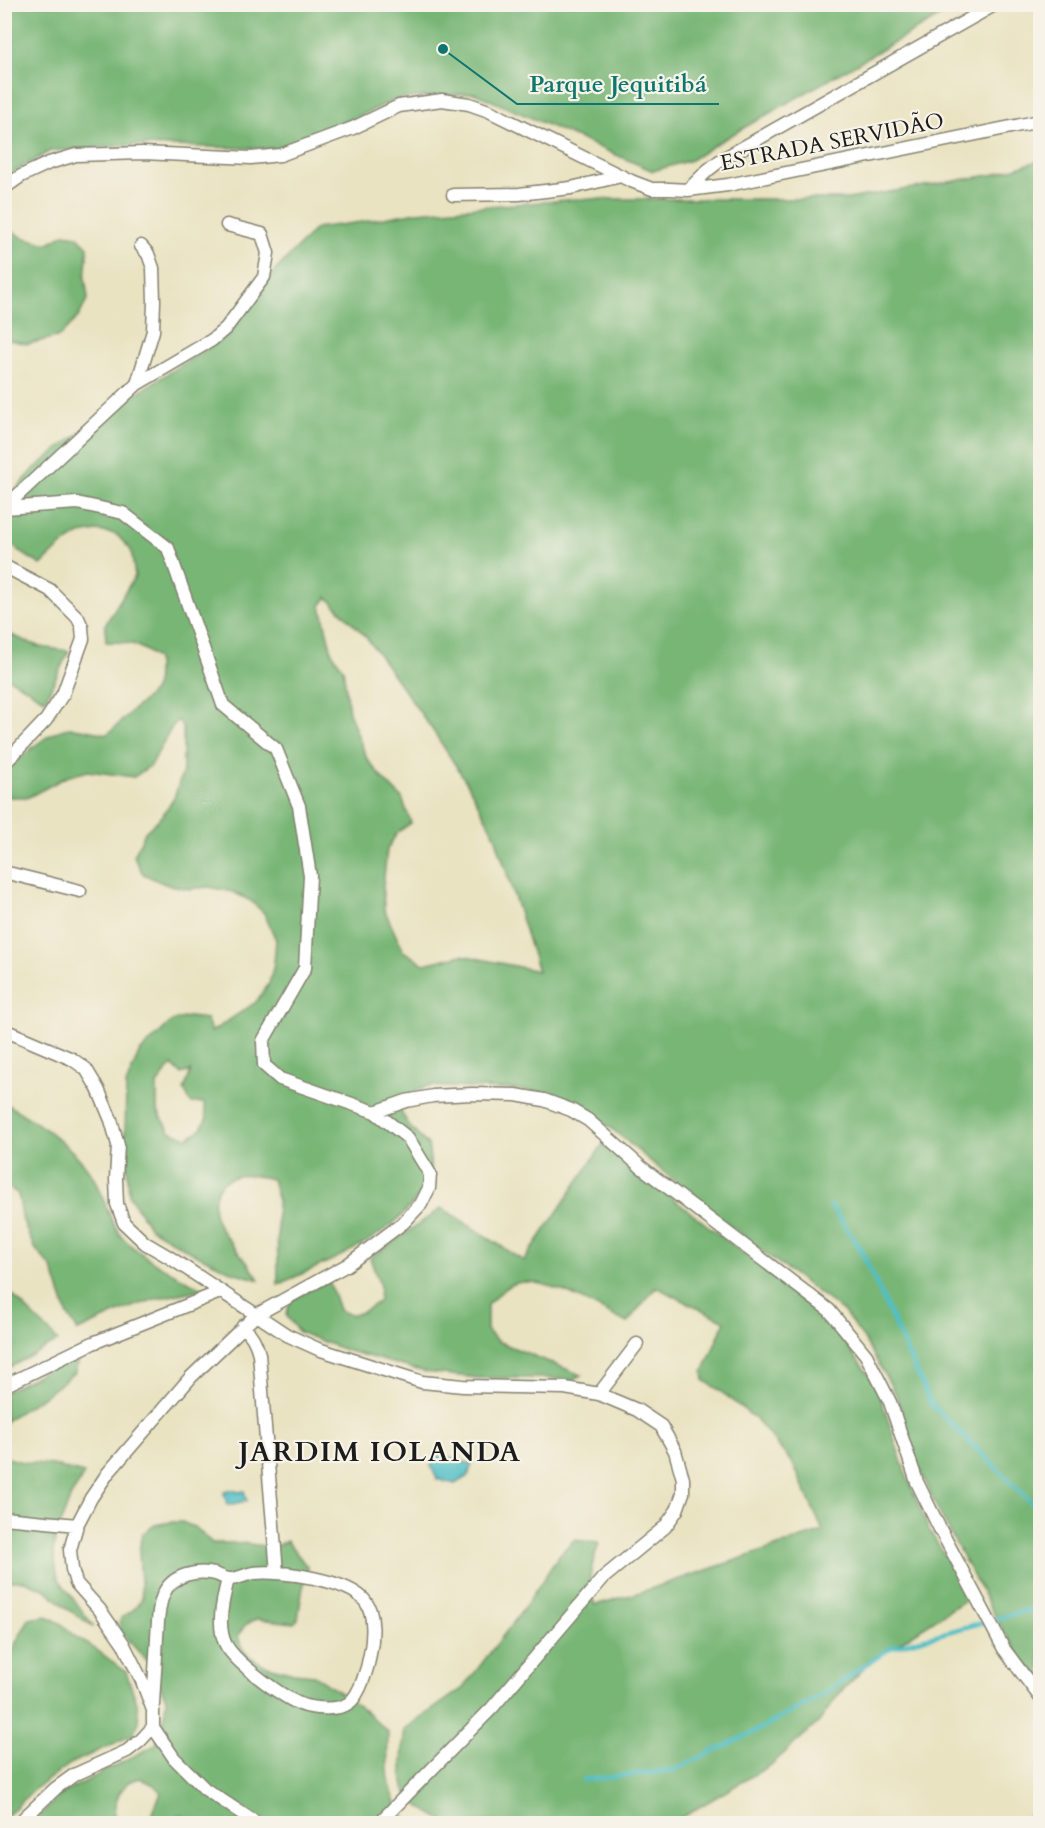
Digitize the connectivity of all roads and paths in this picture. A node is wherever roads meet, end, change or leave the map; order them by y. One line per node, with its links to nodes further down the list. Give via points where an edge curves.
1 (996, 4): 5 (street, via 721,160)
2 (1041, 121): 5 (street, ESTRADA SERVIDÃO, via 781,175)
3 (626, 178): 4 (street, ESTRADA SERVIDÃO, via 489,111 442,100 399,106 280,155 76,155 49,163); 5 (street, ESTRADA SERVIDÃO, via 652,189); 6 (street, via 519,194)
4 (4, 188)
5 (688, 190)
6 (453, 195)
7 (227, 225): 9 (street, via 262,234 268,253 264,277 226,328 212,340)
8 (141, 246): 9 (street, via 153,268 154,301 153,332)
9 (137, 384): 10 (street)
10 (5, 508): 16 (street, via 77,503 123,513 168,548 223,705 276,749 298,806 310,876 305,968 263,1041 264,1065 280,1078)
11 (4, 566): 12 (street, via 50,590 78,618 83,639 63,694 46,720)
12 (4, 764)
13 (4, 872): 14 (street)
14 (81, 891)
15 (4, 1030): 17 (street, via 72,1059 86,1069 98,1089 118,1145 117,1204 124,1223 145,1243)
16 (375, 1112): 18 (street, via 408,1138 430,1174 429,1188 421,1204 403,1223 347,1265); 27 (street, via 433,1096 472,1094 516,1095 571,1110 588,1119 641,1167 829,1310 866,1355 890,1402 917,1482 939,1527 1004,1649)
17 (220, 1292): 18 (street); 21 (street, via 93,1343)
18 (256, 1315): 19 (street); 22 (street, via 318,1349 422,1382 565,1388)
19 (243, 1326): 24 (street, via 191,1377 108,1473); 25 (street, via 257,1343 259,1354)
20 (636, 1344): 22 (street)
21 (4, 1386)
22 (598, 1394): 32 (street, via 637,1410 661,1426 675,1451 682,1479 677,1510 665,1527 603,1578 492,1708)
23 (4, 1518): 24 (street)
24 (77, 1525): 28 (street, via 70,1550 76,1583 123,1643)
25 (276, 1573): 26 (street); 26 (street, via 329,1581 351,1589 366,1602 372,1621 368,1669 348,1703 326,1709 301,1705 241,1664 226,1644 222,1631 222,1602)
26 (228, 1579): 28 (street, via 196,1572 174,1580 164,1592)
27 (1041, 1697)
28 (153, 1710): 29 (street)
29 (153, 1727): 30 (street, via 128,1750 74,1775 56,1788); 31 (street, via 174,1758 205,1789)
30 (21, 1824)
31 (258, 1824)
32 (378, 1824)

